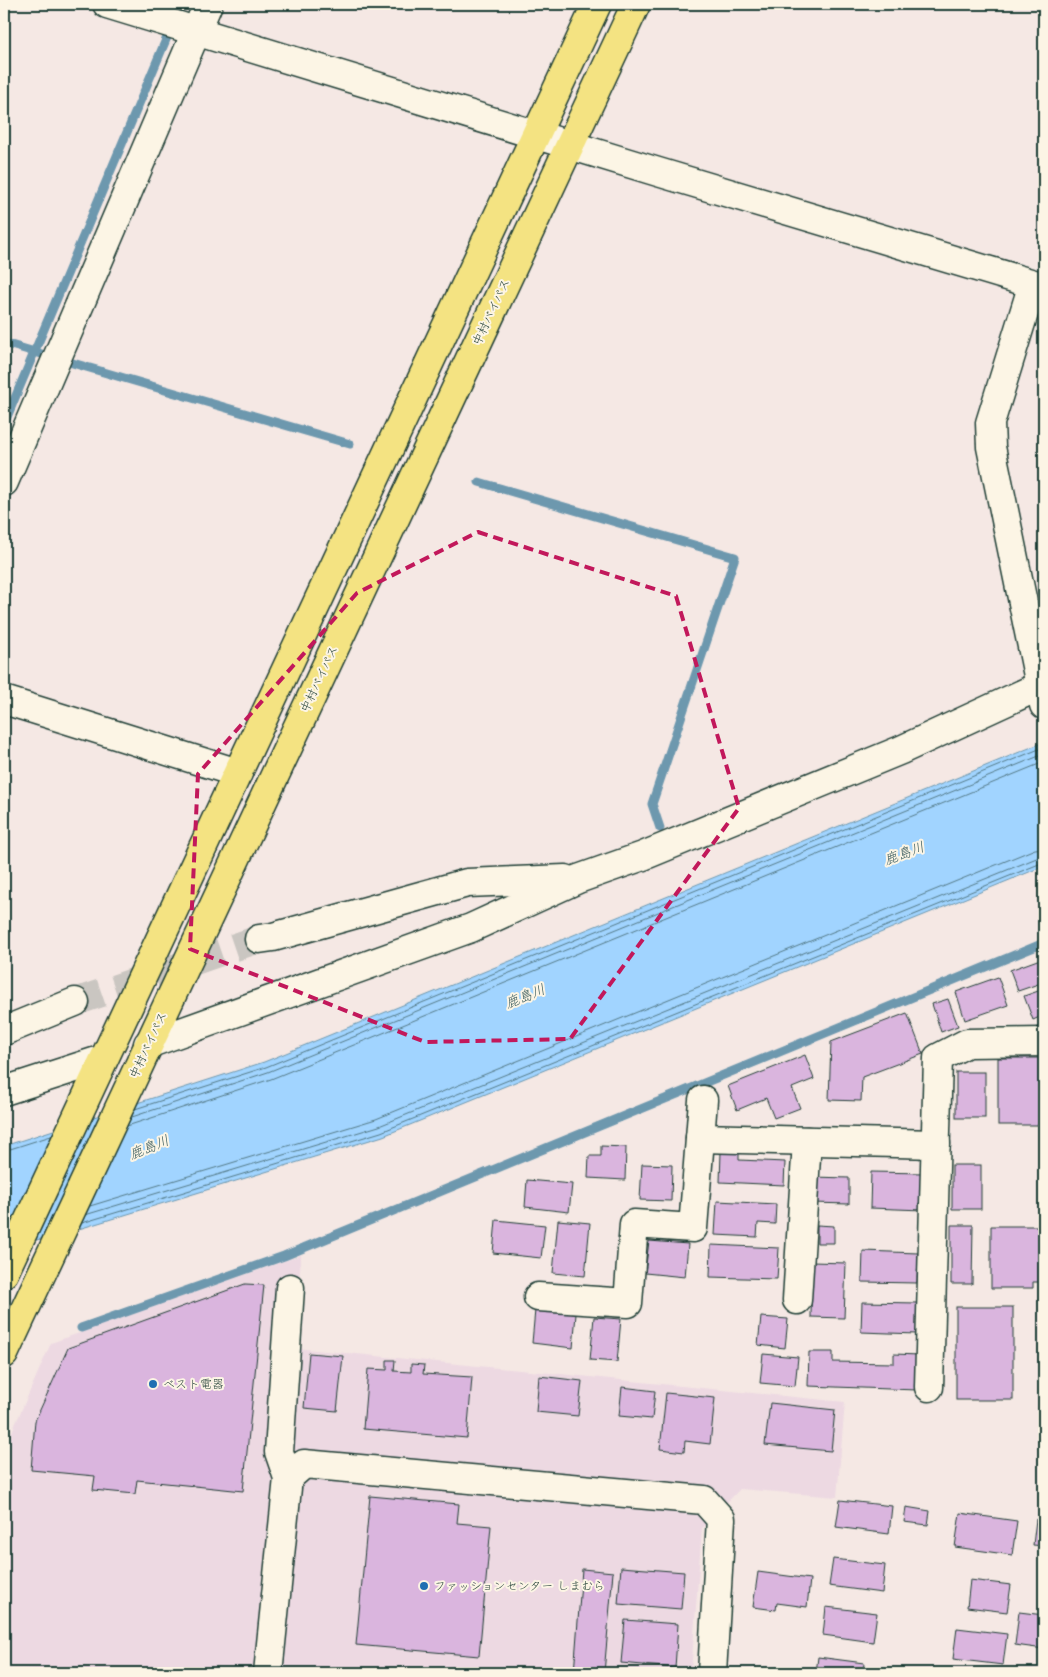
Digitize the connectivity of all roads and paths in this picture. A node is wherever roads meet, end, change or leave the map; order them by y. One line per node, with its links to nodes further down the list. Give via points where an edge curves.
1 (107, 4): 5 (street)
2 (208, 4): 5 (street)
3 (597, 4): 6 (highway)
4 (636, 4): 7 (highway, 中村バイパス)
5 (197, 32): 6 (street); 9 (street)
6 (536, 135): 7 (street); 12 (highway)
7 (569, 145): 8 (street); 18 (highway, 中村バイパス)
8 (1039, 286): 10 (street, via 990,423 990,439)
9 (4, 482)
10 (1043, 692): 13 (street, via 643,856)
11 (4, 700): 12 (street)
12 (238, 773): 19 (highway)
13 (578, 879): 14 (street, via 467,883); 18 (street, via 471,928)
14 (259, 939)
15 (75, 1002): 16 (street)
16 (4, 1031)
17 (1044, 1042): 24 (street, via 967,1043 938,1058)
18 (148, 1044): 29 (highway, 中村バイパス)
19 (103, 1059): 20 (street); 25 (highway)
20 (4, 1091)
21 (703, 1100): 22 (street)
22 (700, 1138): 23 (street); 27 (street, via 693,1228 634,1224 628,1303)
23 (806, 1140): 24 (street); 28 (street)
24 (936, 1144): 30 (street)
25 (4, 1274)
26 (290, 1288): 31 (street, via 279,1452)
27 (538, 1297)
28 (797, 1300)
29 (4, 1354)
30 (929, 1387)
31 (288, 1478): 32 (street); 33 (street, via 304,1464 704,1500 721,1518)
32 (268, 1673)
33 (712, 1673)

